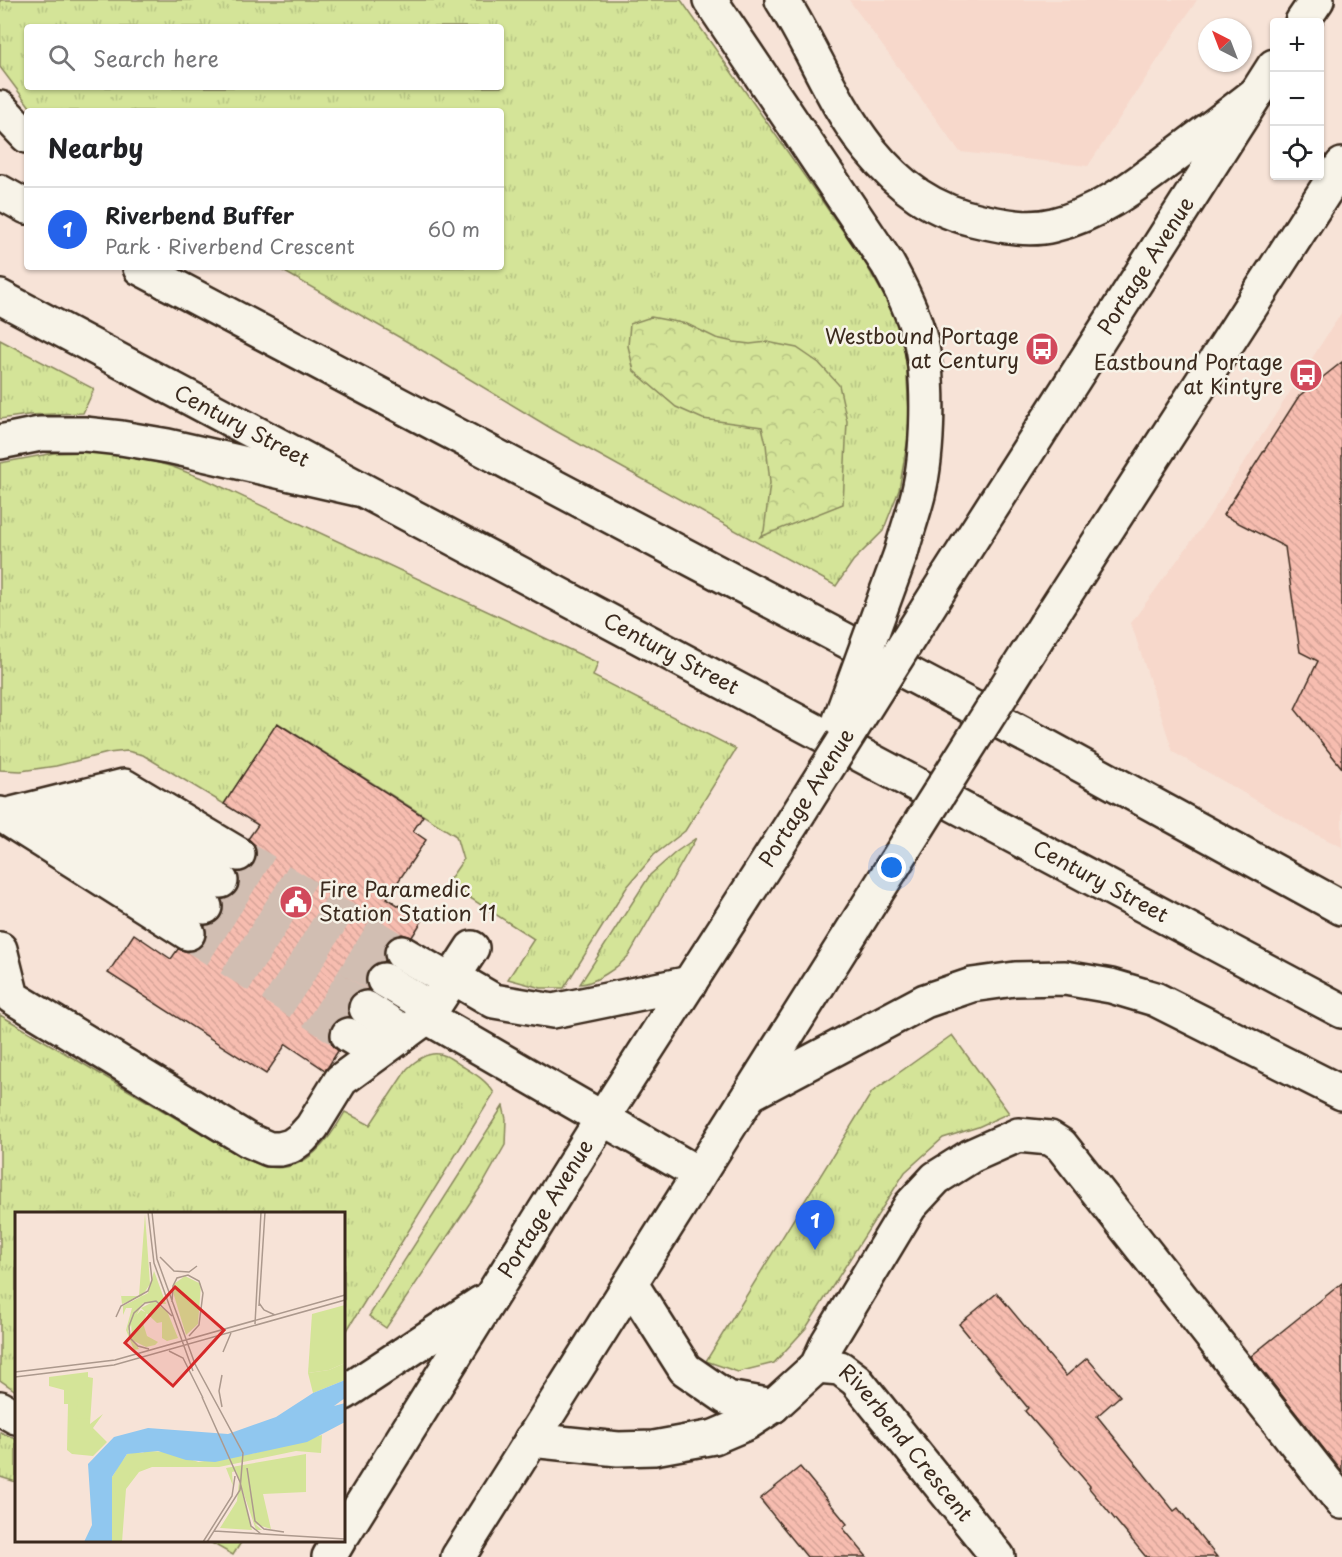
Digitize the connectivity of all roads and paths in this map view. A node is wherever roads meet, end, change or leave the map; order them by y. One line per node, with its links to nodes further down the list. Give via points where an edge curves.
1 (710, 0): 15 (main road, bridge, via 882,255 904,294 920,335 926,372 918,493 901,553)
2 (782, 0): 5 (main road, via 847,116 891,175 938,208 992,224 1021,228 1052,226 1123,195)
3 (1317, 0): 4 (main road)
4 (1305, 18)
5 (1266, 79): 15 (main road, Portage Avenue, bridge)
6 (0, 108): 7 (main road)
7 (24, 133)
8 (1342, 165): 32 (main road, bridge)
9 (0, 192): 10 (main road)
10 (24, 205)
11 (152, 272): 19 (main road, via 1046,746)
12 (0, 297): 14 (main road, Century Street)
13 (0, 442): 14 (main road, via 40,435 121,438)
14 (357, 489): 27 (main road, Century Street)
15 (820, 777): 25 (main road, Portage Avenue, bridge)
16 (46, 806): 17 (main road); 18 (main road); 18 (main road, via 124,786)
17 (2, 815): 18 (main road)
18 (213, 894)
19 (1342, 908)
20 (471, 948): 23 (main road)
21 (0, 949): 30 (main road, via 12,997 269,1149 291,1146 302,1138 341,1080)
22 (402, 953): 23 (main road)
23 (451, 979): 25 (main road, via 494,1001 553,1011); 28 (main road)
24 (384, 980): 28 (main road)
25 (690, 983): 33 (main road, Portage Avenue)
26 (366, 1008): 28 (main road)
27 (1342, 1011)
28 (421, 1020): 30 (main road); 33 (main road)
29 (348, 1035): 30 (main road)
30 (377, 1053)
31 (1342, 1093): 32 (main road, via 1155,999 1065,978 972,985 925,1001)
32 (748, 1095): 34 (main road)
33 (602, 1119): 34 (main road); 36 (main road, Portage Avenue)
34 (699, 1174): 35 (main road)
35 (631, 1284): 39 (main road, via 685,1369 728,1398); 42 (main road)
36 (490, 1297): 38 (main road); 44 (main road, Portage Avenue)
37 (817, 1366): 39 (main road, Riverbend Crescent); 43 (main road, via 910,1206 936,1178 971,1156 1018,1135 1050,1138 1060,1145); 48 (main road, Riverbend Crescent, via 840,1368 856,1380)
38 (345, 1392)
39 (773, 1406): 42 (main road, Riverbend Crescent, via 714,1437 654,1448 618,1449)
40 (0, 1408): 41 (main road)
41 (15, 1416)
42 (531, 1440): 47 (main road)
43 (1342, 1502)
44 (345, 1531)
45 (338, 1542): 46 (main road)
46 (328, 1557)
47 (458, 1557)
48 (998, 1557)

